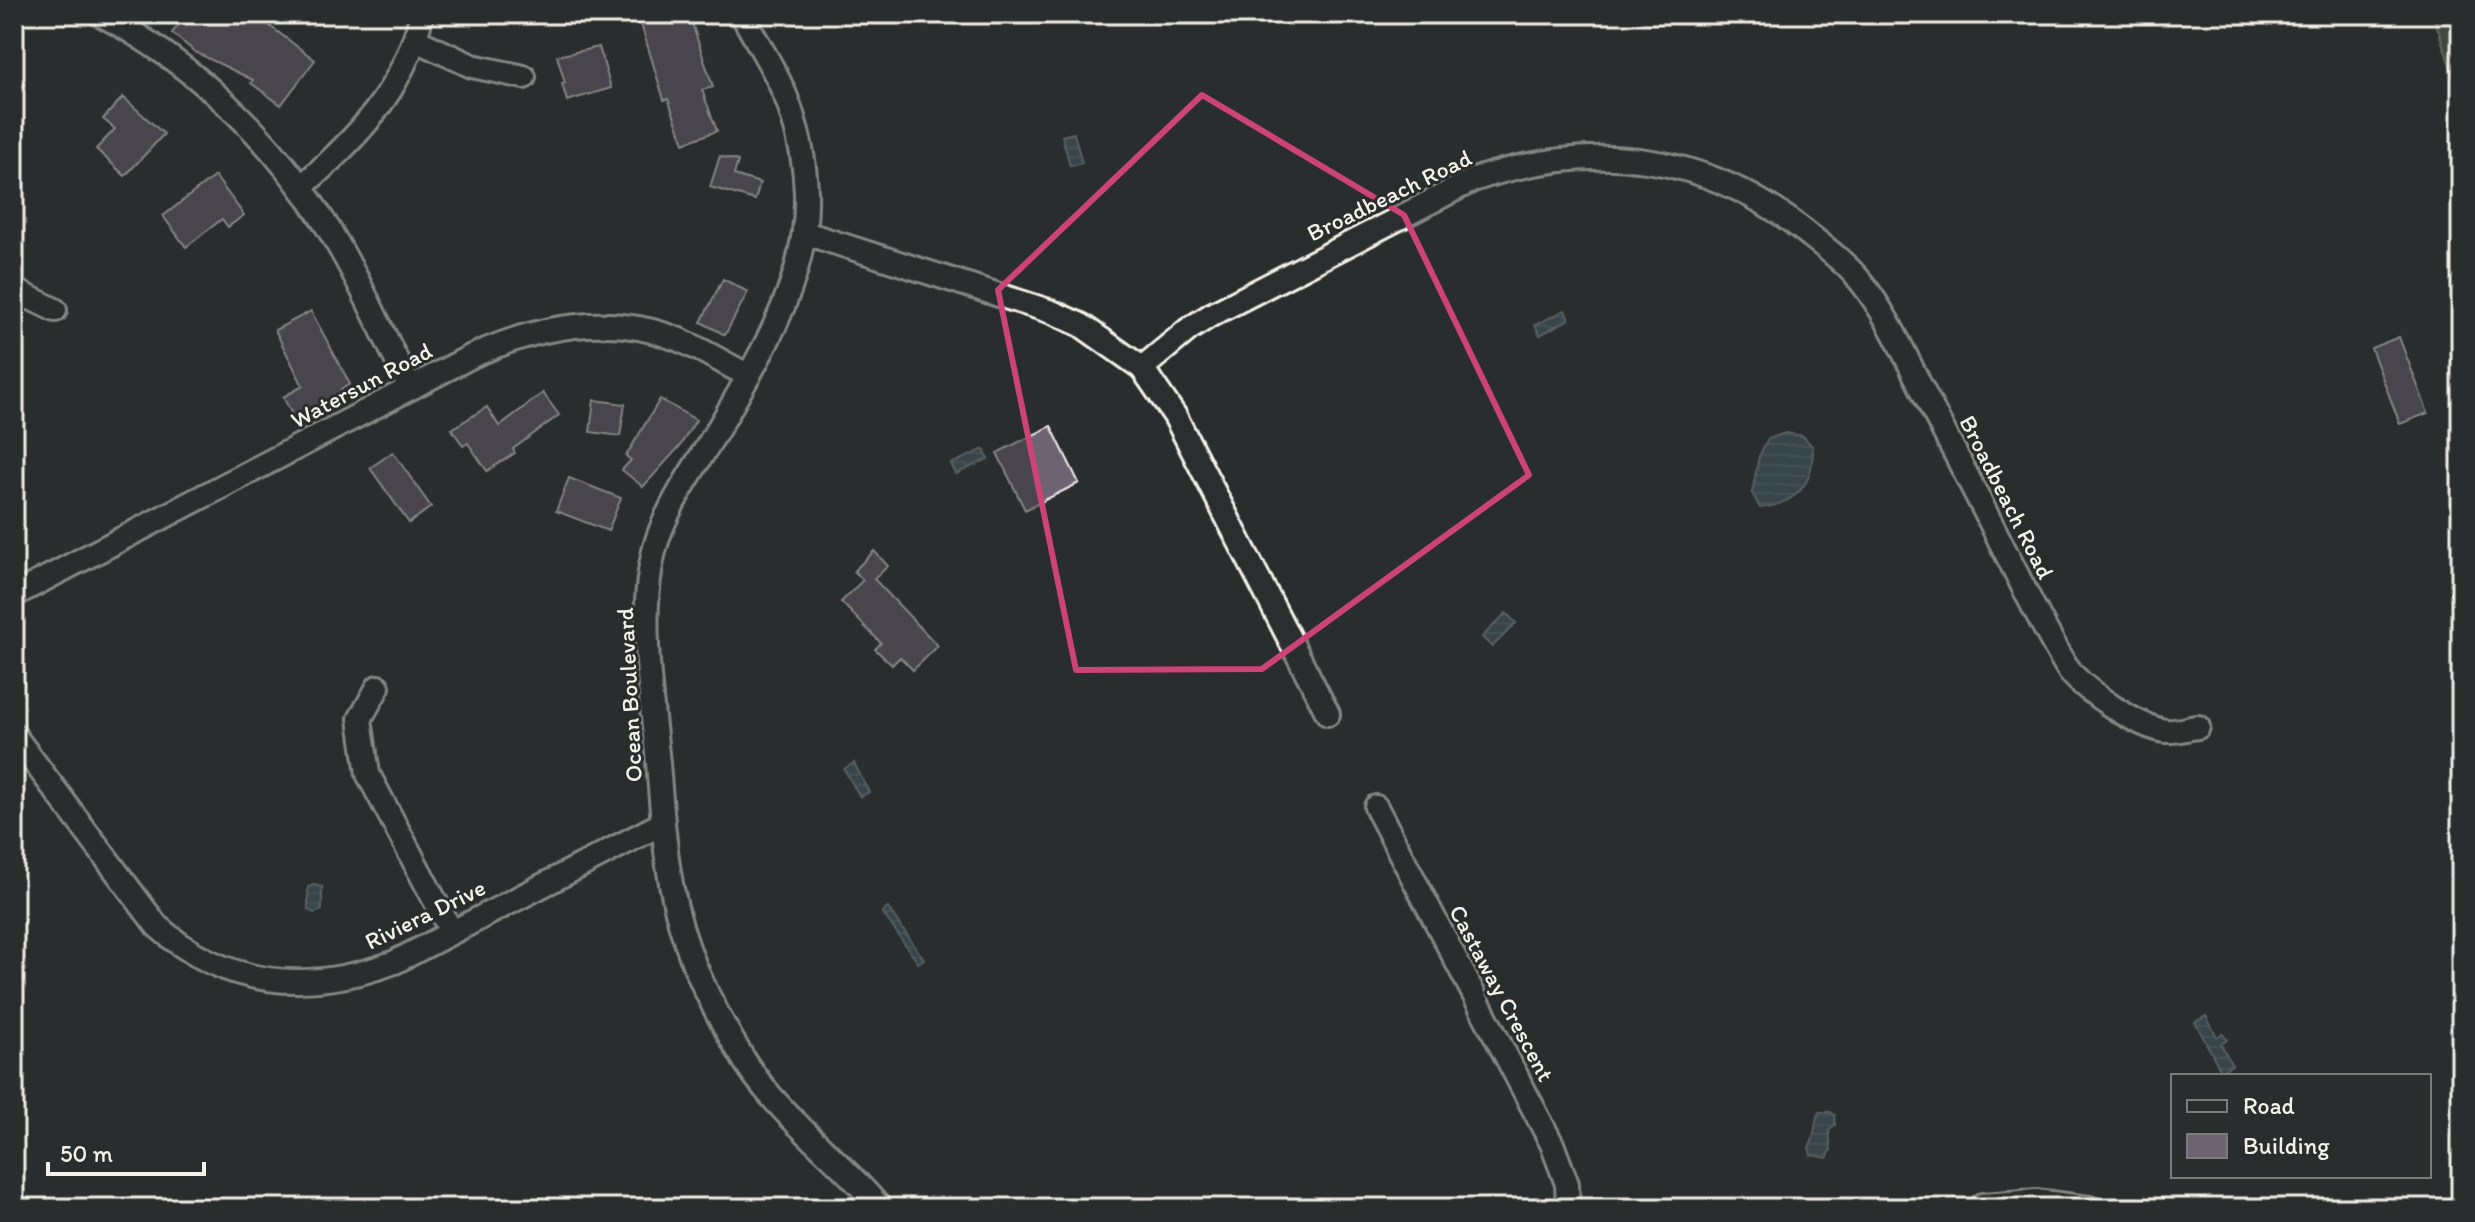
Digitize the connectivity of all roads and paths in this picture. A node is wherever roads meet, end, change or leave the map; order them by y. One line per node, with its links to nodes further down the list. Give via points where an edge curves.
1 (422, 14): 4 (street)
2 (742, 14): 7 (street, Ocean Boulevard, via 790,106 804,175)
3 (114, 17): 6 (street, via 216,96)
4 (416, 40): 5 (street, via 472,66); 6 (street, via 370,120)
5 (524, 77)
6 (301, 187): 12 (street, via 343,255)
7 (805, 233): 10 (street, via 1052,312 1081,325); 11 (street, Ocean Boulevard, via 784,308)
8 (14, 290): 9 (street)
9 (55, 310)
10 (1142, 368): 15 (street, via 1175,416); 16 (street, Broadbeach Road, via 1211,315 1449,191 1511,167 1595,156 1638,159 1720,180 1793,222 1862,283 2070,672 2137,720 2166,731)
11 (749, 376): 12 (street, Watersun Road, via 676,338 623,325 560,326 505,341); 19 (street, Ocean Boulevard, via 655,548 647,638)
12 (410, 388): 13 (street, Watersun Road)
13 (14, 595)
14 (378, 687): 20 (street, via 360,719 368,774)
15 (1328, 714)
16 (2198, 727)
17 (14, 735): 20 (street, Riviera Drive, via 157,926 176,943 221,967 272,980 350,977 395,962)
18 (1376, 807): 23 (street, Castaway Crescent, via 1552,1144 1567,1184)
19 (663, 823): 20 (street, Riviera Drive); 22 (street, Ocean Boulevard, via 686,945 726,1029 770,1096)
20 (451, 931)
21 (1983, 1205): 24 (street, via 2036,1201)
22 (880, 1208)
23 (1568, 1208)
24 (2089, 1208)

